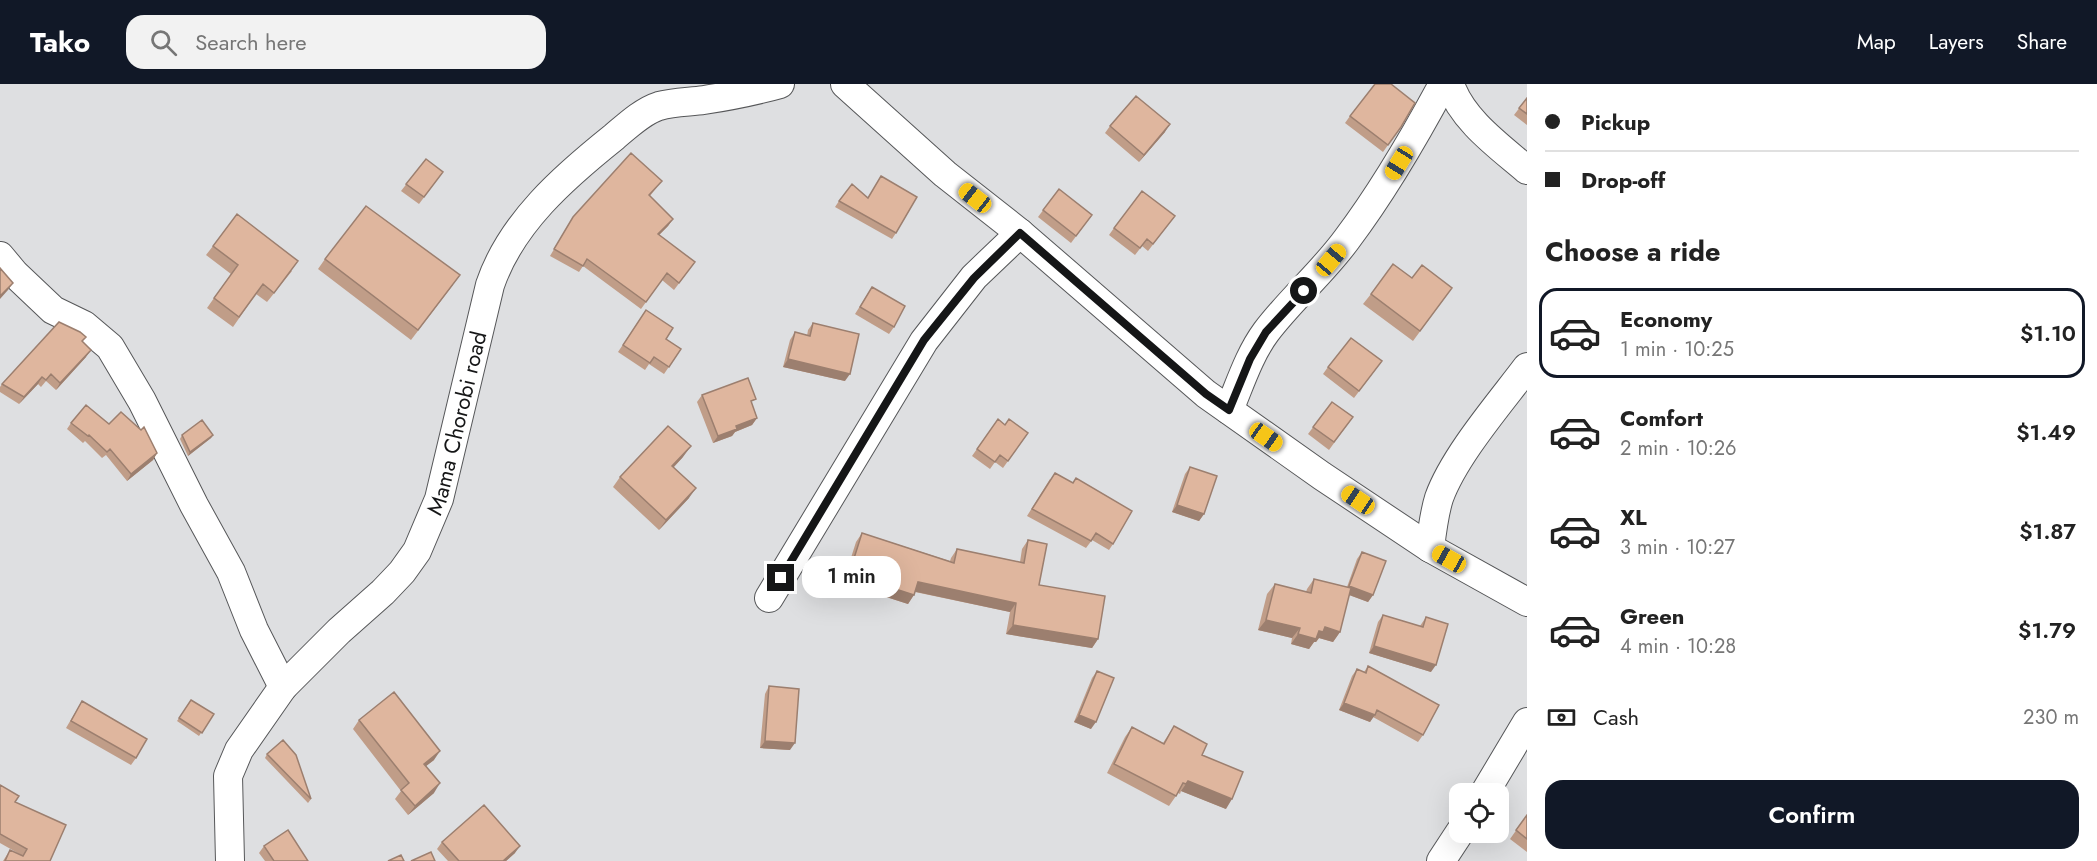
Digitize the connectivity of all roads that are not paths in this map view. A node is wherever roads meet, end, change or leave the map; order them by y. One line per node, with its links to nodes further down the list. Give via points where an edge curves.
1 (780, 84): 13 (street, Mama Chorobi road, via 657,106 576,167 525,221 490,285 439,499 417,550 383,592)
2 (845, 84): 6 (street, via 945,174)
3 (1443, 84): 9 (street, via 1375,202 1346,242 1266,332)
4 (1450, 84): 5 (street, via 1472,119)
5 (1527, 170)
6 (1020, 233): 9 (street); 11 (street, via 974,278 924,340)
7 (0, 256): 13 (street, via 53,310 84,325 110,347 231,572 254,630)
8 (1527, 367): 10 (street, via 1447,482 1435,515)
9 (1229, 410): 10 (street)
10 (1430, 548): 12 (street)
11 (769, 598)
12 (1527, 602)
13 (284, 687): 17 (street, Mama Chorobi road, via 239,750 228,776)
14 (1527, 722): 15 (street)
15 (1491, 783)
16 (1453, 843): 18 (street)
17 (230, 861)
18 (1442, 861)

